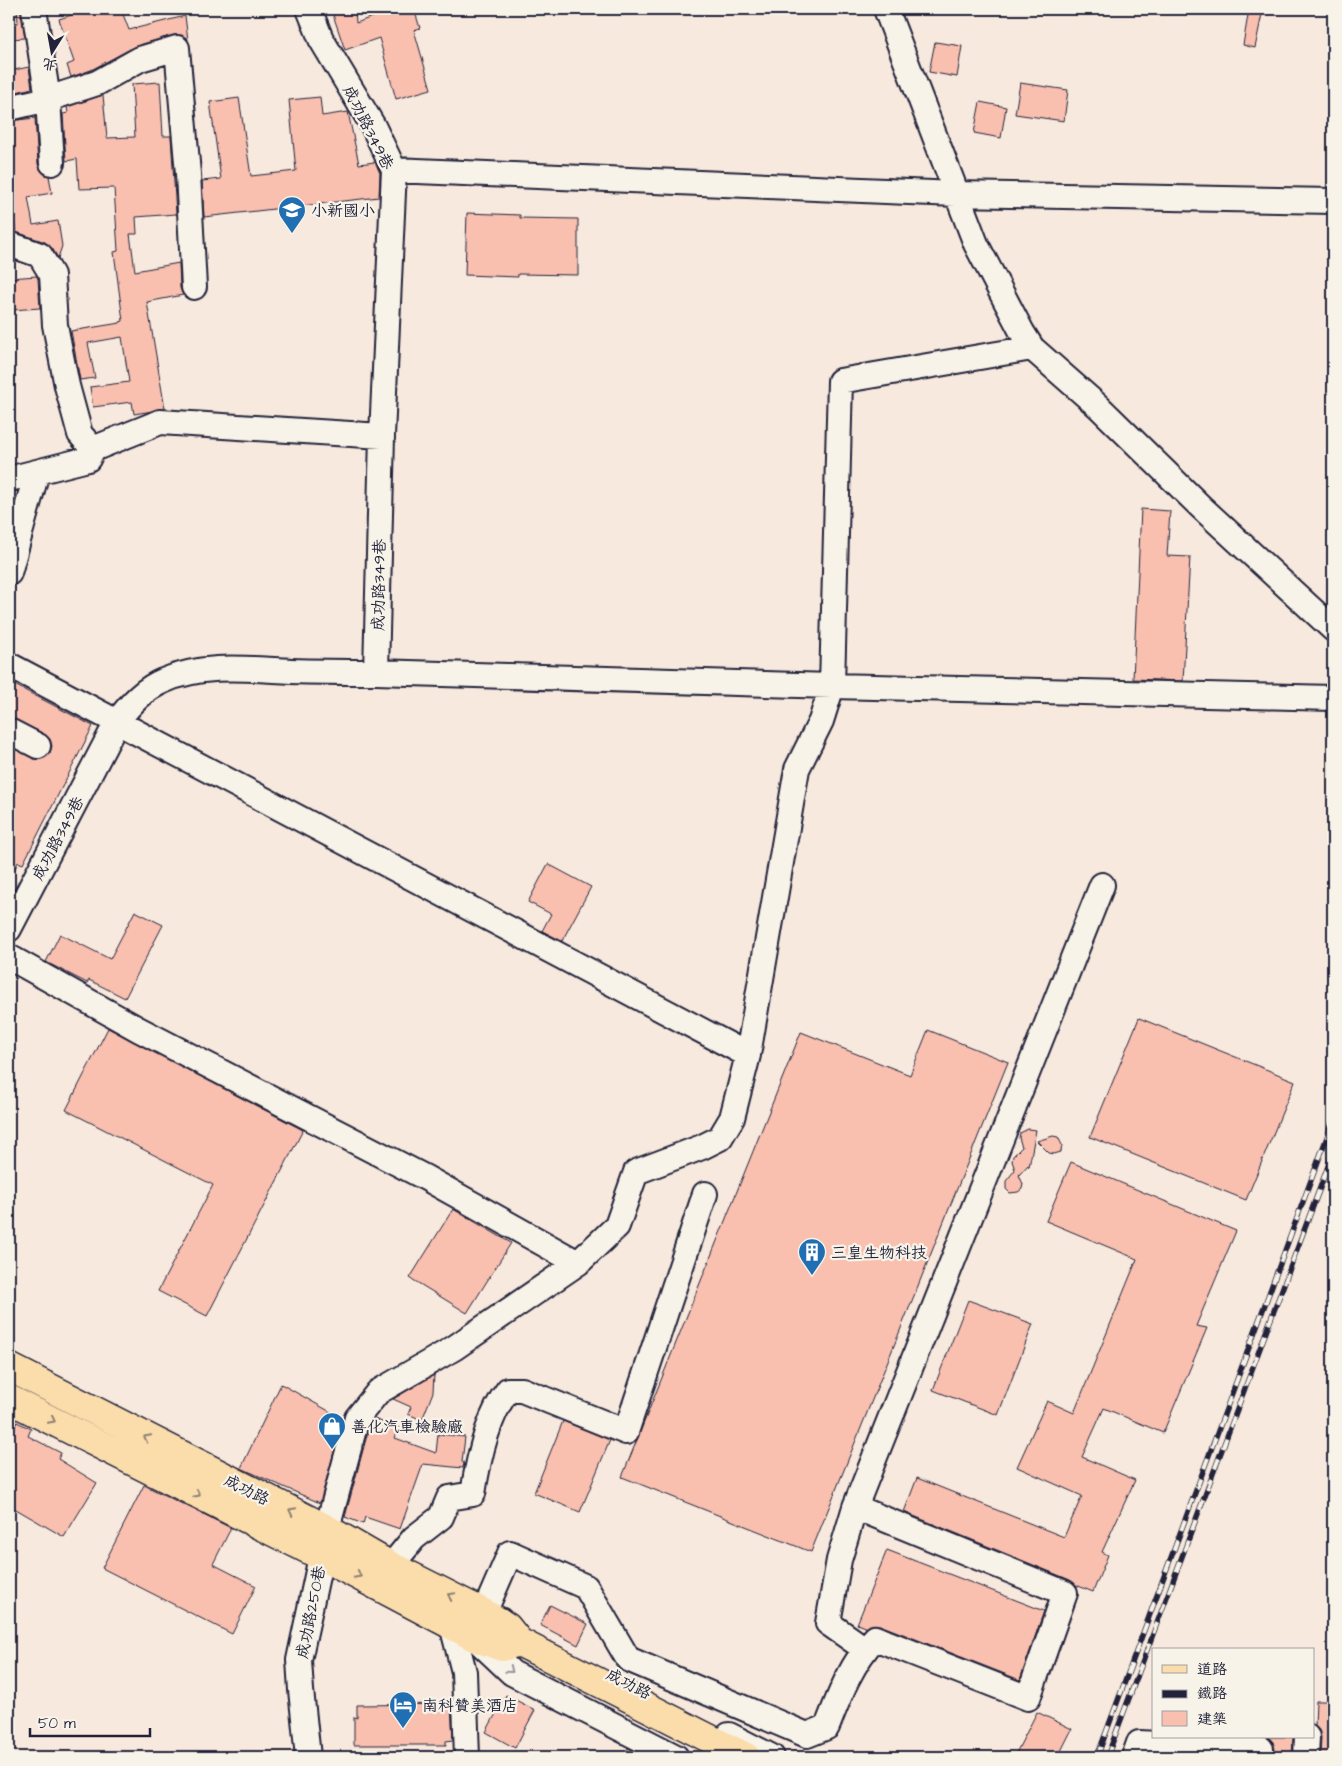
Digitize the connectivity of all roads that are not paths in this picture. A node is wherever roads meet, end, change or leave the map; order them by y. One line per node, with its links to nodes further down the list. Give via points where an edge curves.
1 (34, 9): 4 (street)
2 (309, 9): 7 (street, 成功路349巷, via 321,39 373,126)
3 (886, 9): 8 (street)
4 (48, 99): 5 (street); 6 (street); 11 (street, via 97,83 140,59 177,48)
5 (9, 108)
6 (52, 163)
7 (394, 170): 8 (street); 13 (street, 成功路349巷)
8 (956, 194): 9 (street); 12 (street, via 976,244)
9 (1333, 201)
10 (9, 244): 14 (street, via 40,254 52,275 55,325 67,386 80,434)
11 (194, 287)
12 (1032, 348): 18 (street); 21 (street, 成功路250巷, via 840,381)
13 (382, 436): 14 (street, via 160,422); 20 (street, 成功路349巷)
14 (93, 449): 15 (street, via 88,459)
15 (37, 472): 16 (street); 17 (street)
16 (9, 479)
17 (9, 573)
18 (1333, 629)
19 (9, 665): 23 (street)
20 (376, 672): 21 (street); 23 (street, 成功路349巷, via 198,670 161,682 128,707)
21 (832, 686): 22 (street); 29 (street, 成功路250巷, via 821,721 797,769)
22 (1333, 698)
23 (118, 722): 27 (street, 成功路349巷); 29 (street)
24 (9, 731): 25 (street)
25 (38, 746)
26 (1102, 885): 34 (street)
27 (9, 929)
28 (9, 957): 31 (street, via 426,1178)
29 (748, 1055): 31 (street, 成功路250巷, via 732,1118 720,1138 702,1148 636,1172 617,1226)
30 (705, 1194): 37 (street, via 626,1432 522,1390 508,1390 497,1404 478,1465 473,1494 449,1498 441,1517 414,1538)
31 (578, 1263): 35 (street, 成功路250巷, via 454,1348 378,1392 357,1418)
32 (9, 1367): 35 (main road, 成功路, one-way to 32)
33 (9, 1398): 36 (main road, 成功路, one-way to 36)
34 (855, 1507): 39 (street, via 839,1560 828,1623); 39 (street, via 1065,1593 1028,1698 875,1638)
35 (326, 1529): 36 (street, 成功路250巷); 37 (main road, 成功路)
36 (321, 1556): 38 (main road, 成功路, one-way to 38); 42 (street, 成功路250巷, via 300,1660)
37 (391, 1566): 38 (main road, 成功路, one-way to 37)
38 (470, 1625): 39 (street, via 510,1553 586,1587 628,1659 807,1735 827,1727 839,1696); 43 (street, via 464,1672); 44 (street, 成功路, one-way to 44, via 512,1673); 45 (main road, 成功路, via 507,1627 519,1642); 46 (street, 成功路, via 527,1631)
39 (865, 1649)
40 (1307, 1738): 48 (street)
41 (1261, 1749): 47 (street, via 1139,1743)
42 (308, 1757)
43 (467, 1757)
44 (676, 1757)
45 (746, 1757)
46 (772, 1757)
47 (1134, 1757)
48 (1306, 1757)

